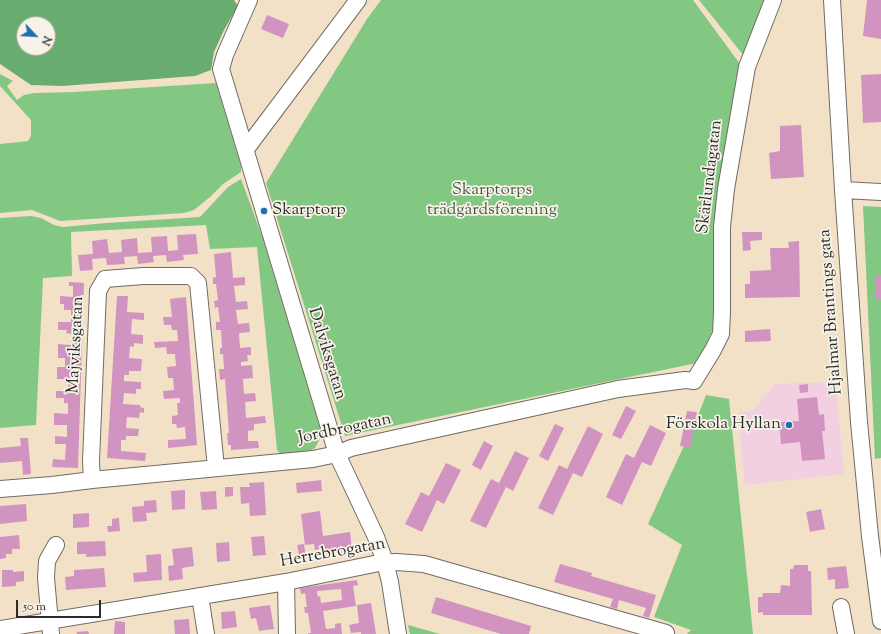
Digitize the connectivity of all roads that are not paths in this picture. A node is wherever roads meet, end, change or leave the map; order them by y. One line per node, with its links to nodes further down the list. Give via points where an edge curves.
1 (249, 0): 5 (street, Dalviksgatan, via 221,69)
2 (358, 0): 5 (street)
3 (773, 0): 8 (street, Skärlundagatan, via 747,67 726,189 722,227 721,334)
4 (832, 0): 6 (street, Hjalmar Brantings gata)
5 (246, 149): 9 (street, Dalviksgatan)
6 (843, 190): 7 (street); 18 (street, Hjalmar Brantings gata, via 859,422)
7 (881, 192)
8 (694, 381): 9 (street, Jordbrogatan, via 684,380 618,389 351,448)
9 (337, 454): 10 (street, Jordbrogatan, via 313,459); 14 (street, Dalviksgatan)
10 (216, 468): 11 (street, Jordbrogatan); 11 (street, Majviksgatan, via 198,283 191,276 104,279 98,291)
11 (92, 480): 12 (street, Jordbrogatan)
12 (0, 489)
13 (56, 545): 19 (street, via 47,561 46,578)
14 (385, 562): 15 (street, Herrebrogatan); 21 (street, Herrebrogatan, via 424,564); 24 (street, Dalviksgatan)
15 (286, 582): 16 (street, Herrebrogatan); 23 (street)
16 (200, 596): 19 (street, Herrebrogatan); 22 (street)
17 (841, 607): 25 (street)
18 (881, 621)
19 (51, 627): 20 (street, Herrebrogatan)
20 (0, 629)
21 (666, 633)
22 (206, 634)
23 (287, 634)
24 (398, 634)
25 (846, 634)

